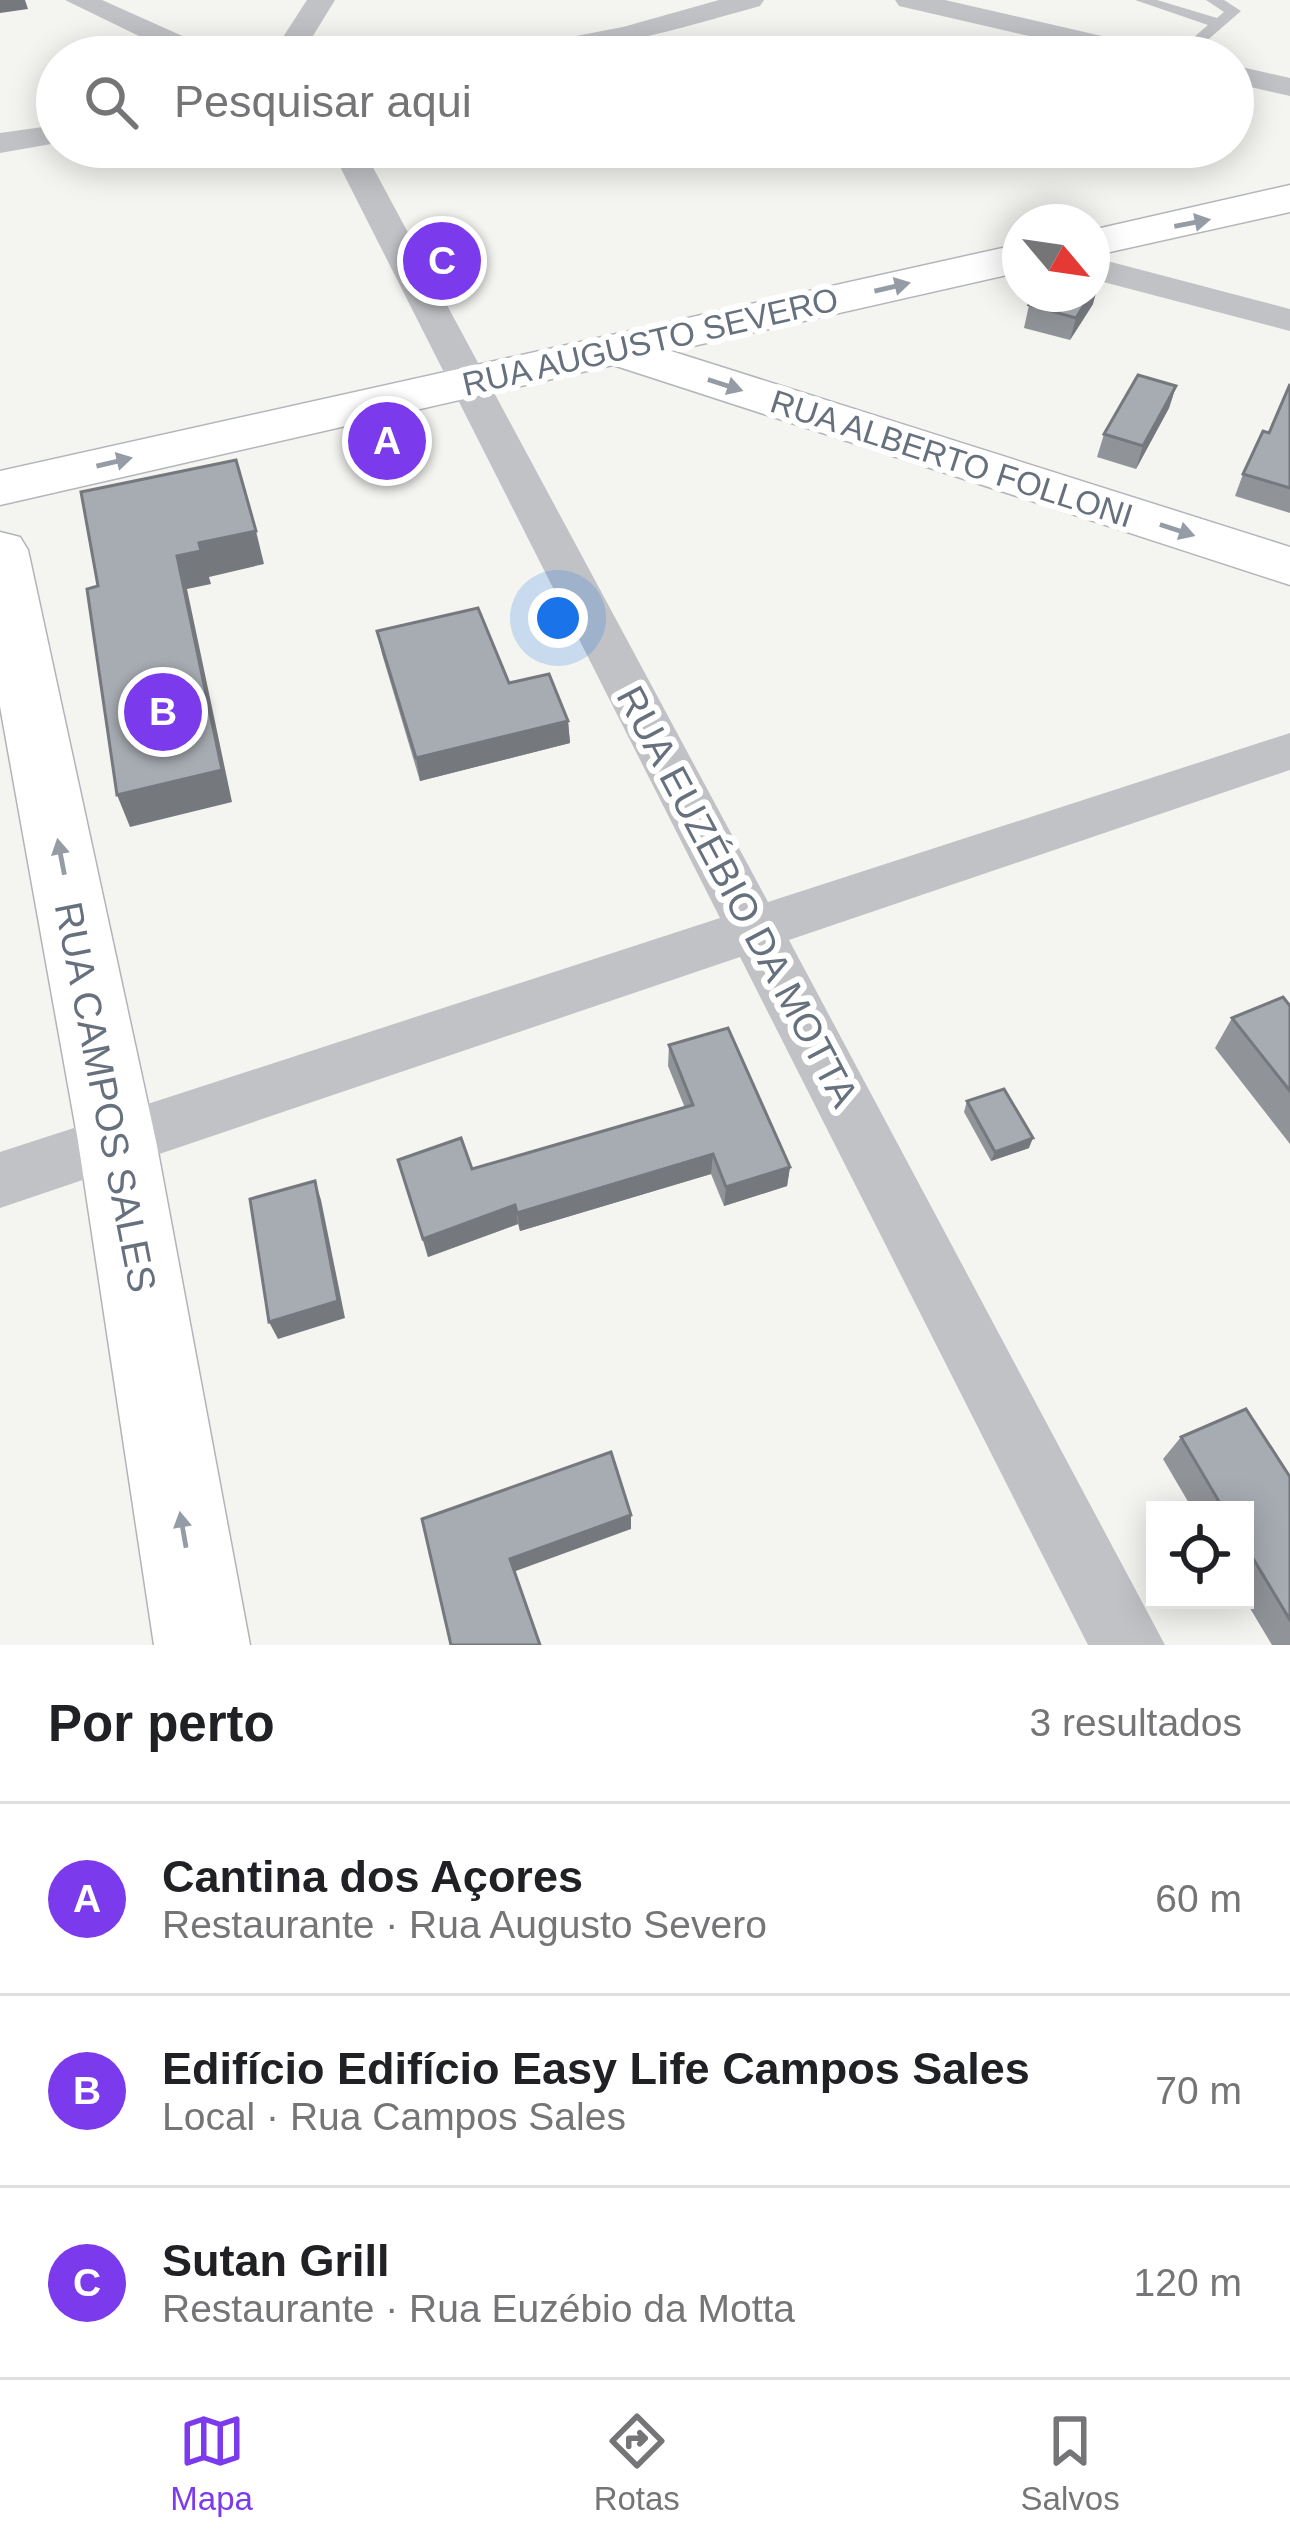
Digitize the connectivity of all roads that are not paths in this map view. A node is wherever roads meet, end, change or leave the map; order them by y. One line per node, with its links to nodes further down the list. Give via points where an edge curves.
1 (79, 0): 8 (street)
2 (321, 0): 9 (street)
3 (750, 0): 10 (street)
4 (909, 0): 11 (street)
5 (1142, 0): 7 (lane)
6 (1213, 0): 7 (lane, via 1234,11)
7 (1221, 24): 12 (lane)
8 (159, 36)
9 (302, 36)
10 (621, 36)
11 (1066, 36)
12 (1206, 36)
13 (1254, 79): 14 (street)
14 (1290, 87)
15 (36, 137): 16 (street)
16 (0, 143)
17 (357, 168): 24 (street, RUA EUZÉBIO DA MOTTA)
18 (1290, 198): 19 (street, one-way to 18)
19 (1110, 239)
20 (1002, 262): 23 (street, RUA AUGUSTO SEVERO, one-way to 20)
21 (1110, 273): 22 (street)
22 (1290, 320)
23 (614, 349): 24 (street, RUA AUGUSTO SEVERO); 27 (street, RUA ALBERTO FOLLONI, one-way to 27)
24 (470, 381): 25 (street, RUA AUGUSTO SEVERO, one-way to 24); 29 (street, RUA EUZÉBIO DA MOTTA)
25 (0, 488)
26 (0, 550): 30 (street, RUA CAMPOS SALES, one-way to 26)
27 (1290, 566)
28 (1290, 752): 29 (street)
29 (754, 929): 30 (street); 33 (street, RUA EUZÉBIO DA MOTTA)
30 (117, 1141): 31 (street); 32 (street, RUA CAMPOS SALES, one-way to 30)
31 (0, 1180)
32 (202, 1645)
33 (1128, 1645)

